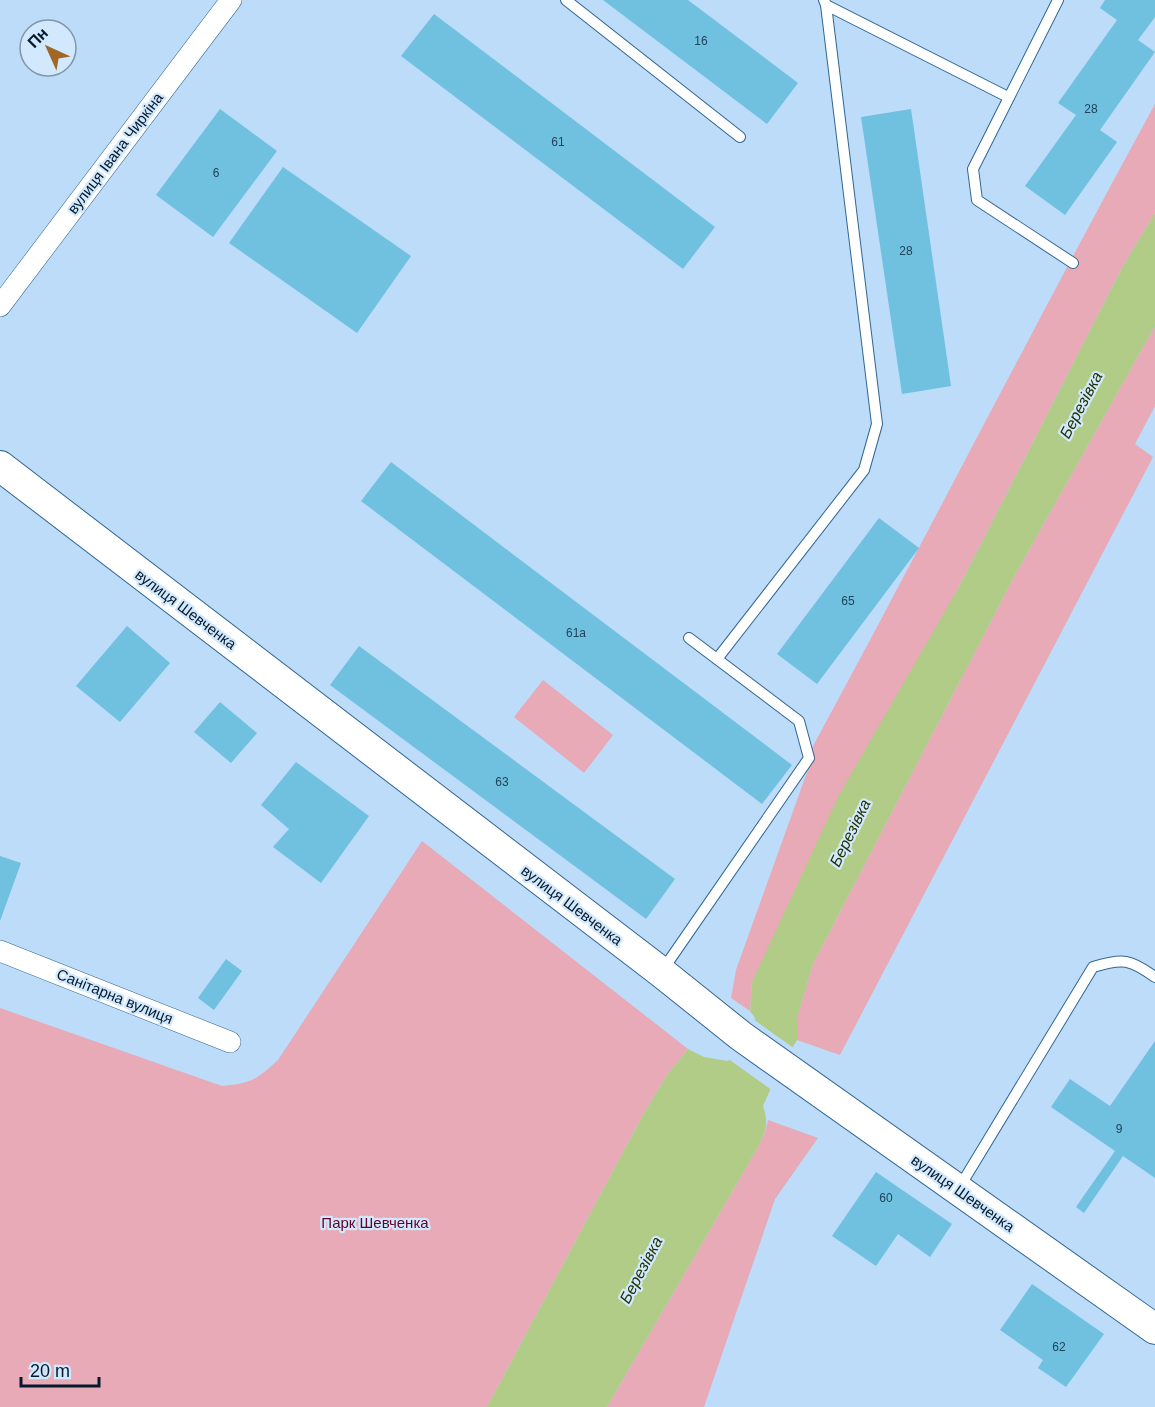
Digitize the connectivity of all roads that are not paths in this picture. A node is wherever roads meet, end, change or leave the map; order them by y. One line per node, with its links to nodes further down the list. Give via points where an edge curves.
1 (231, 0): 8 (street, вулиця Івана Чиркіна)
2 (566, 0): 6 (lane)
3 (1058, 0): 5 (lane)
4 (825, 3): 5 (lane); 11 (lane, via 877,424 864,470)
5 (1008, 97): 7 (lane, via 973,169 977,200)
6 (740, 136)
7 (1073, 263)
8 (0, 306)
9 (0, 466): 13 (main road, вулиця Шевченка)
10 (689, 638): 11 (lane)
11 (717, 659): 13 (lane, via 799,721 809,758)
12 (0, 951): 15 (street, Санітарна вулиця)
13 (661, 972): 16 (main road, вулиця Шевченка, via 741,1036)
14 (1155, 977): 16 (lane, via 1136,963 1115,960 1093,967)
15 (230, 1042)
16 (958, 1190): 17 (main road, вулиця Шевченка)
17 (1155, 1329)

